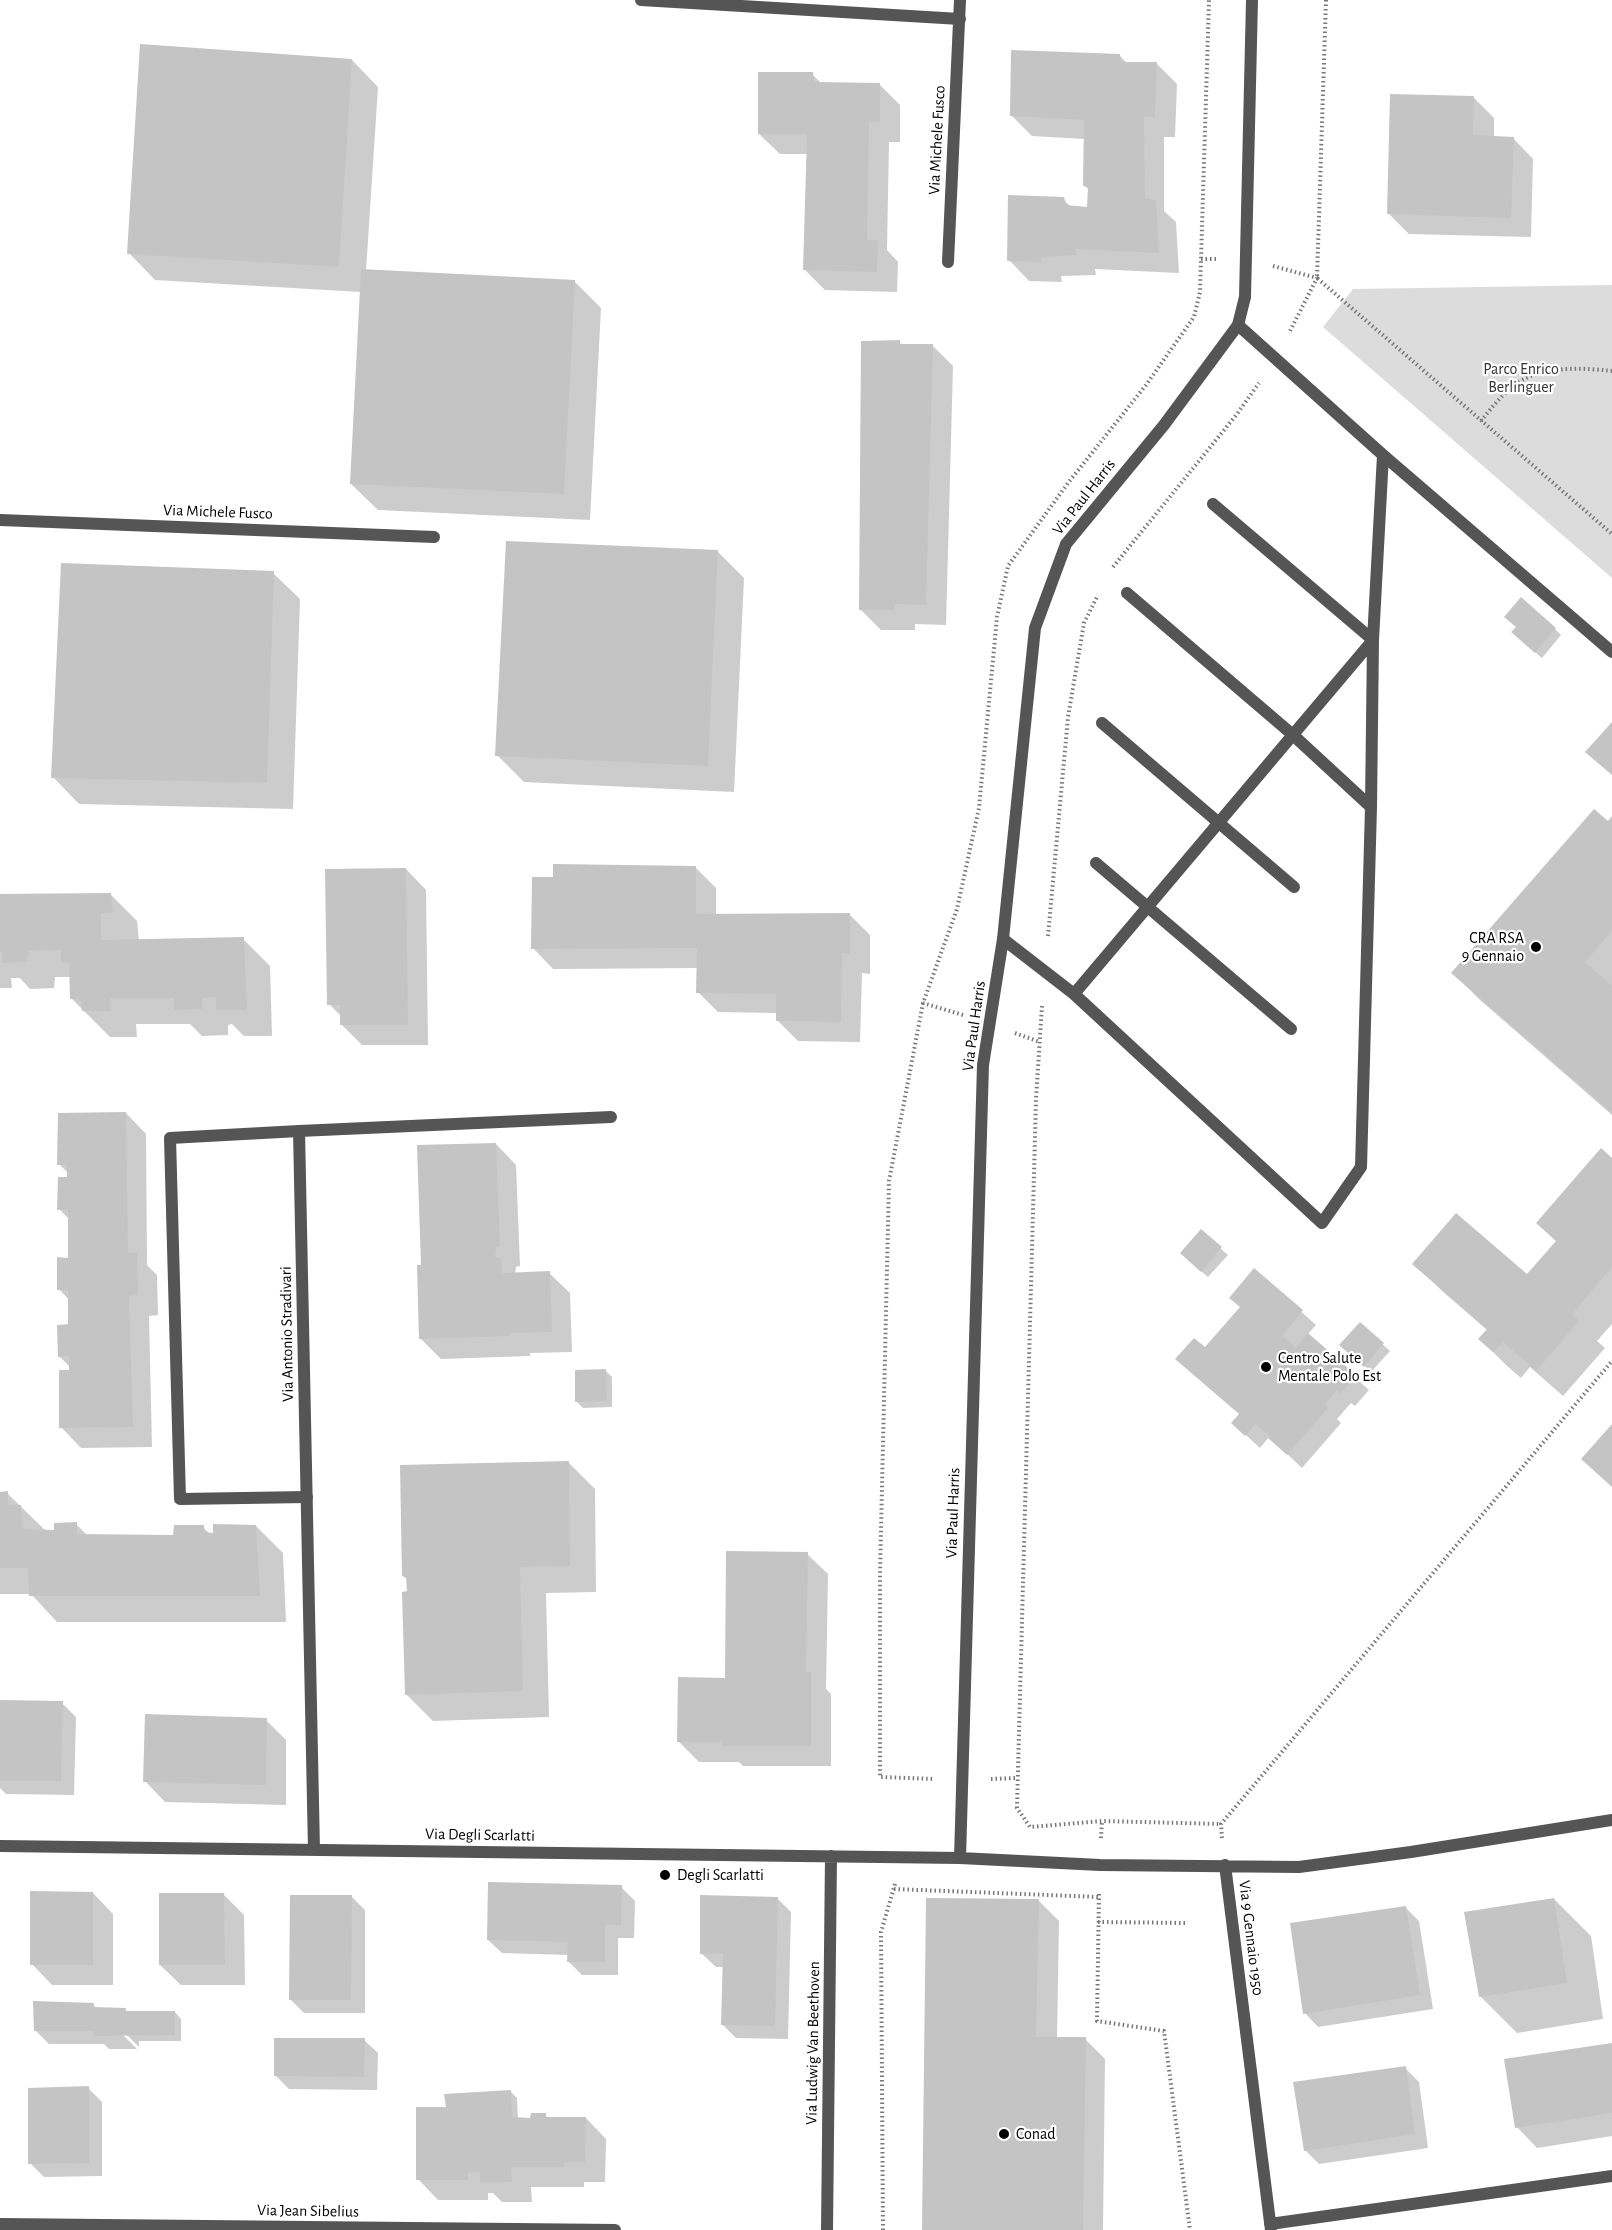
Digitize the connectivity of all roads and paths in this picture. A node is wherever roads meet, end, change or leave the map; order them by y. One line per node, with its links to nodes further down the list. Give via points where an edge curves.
1 (641, 0): 5 (street)
2 (960, 0): 5 (street, Via Michele Fusco)
3 (1252, 0): 8 (street, Via Paul Harris, via 1245,297)
4 (1326, 0): 7 (path)
5 (960, 19): 6 (street, Via Michele Fusco)
6 (948, 262)
7 (1317, 278): 9 (path); 11 (path)
8 (1238, 325): 9 (street); 29 (street, Via Paul Harris, via 1164,425 1066,544 1035,628)
9 (1275, 358): 12 (street); 17 (path, via 1237,414)
10 (1612, 371): 11 (path, via 1577,369 1524,379)
11 (1481, 421): 15 (path)
12 (1383, 455): 20 (street); 21 (street)
13 (1213, 504): 20 (street)
14 (0, 520): 16 (street, Via Michele Fusco)
15 (1612, 534)
16 (434, 537)
17 (1108, 576)
18 (1103, 586): 30 (path, via 1084,623 1068,717)
19 (1127, 593): 23 (street)
20 (1373, 640): 23 (street); 24 (street)
21 (1612, 652)
22 (1102, 723): 25 (street)
23 (1293, 735): 24 (street); 25 (street)
24 (1371, 807): 31 (street, via 1361,1167 1322,1223)
25 (1218, 822): 27 (street); 28 (street)
26 (1096, 863): 28 (street)
27 (1294, 887)
28 (1147, 906): 31 (street); 33 (street)
29 (1003, 939): 30 (street); 39 (street, Via Paul Harris, via 983,1065)
30 (1045, 971): 31 (street); 38 (path, via 1036,1099)
31 (1074, 994)
32 (923, 1003): 39 (path, via 889,1181 880,1575 880,1777)
33 (1291, 1029)
34 (611, 1117): 35 (street)
35 (298, 1131): 37 (street, Via Antonio Stradivari); 37 (street, via 171,1138 180,1499)
36 (1612, 1361): 42 (path)
37 (307, 1497): 44 (street, Via Antonio Stradivari)
38 (1016, 1778): 39 (path); 41 (path, via 1017,1808 1030,1827)
39 (961, 1779): 47 (street, Via Paul Harris)
40 (1612, 1820): 49 (street, Via 9 Gennaio 1950, via 1299,1867)
41 (1102, 1821): 42 (path); 48 (path)
42 (1221, 1824): 49 (path)
43 (0, 1846): 44 (street, Via Degli Scarlatti)
44 (314, 1850): 45 (street, Via Degli Scarlatti)
45 (831, 1856): 46 (street, Via Degli Scarlatti); 58 (street, Via Ludwig Van Beethoven)
46 (903, 1857): 47 (street, Via Degli Scarlatti); 50 (path)
47 (960, 1858): 48 (street)
48 (1100, 1865): 49 (street); 51 (path)
49 (1225, 1865): 56 (street, Via 9 Gennaio 1950)
50 (894, 1890): 51 (path); 59 (path, via 881,1932)
51 (1099, 1897): 52 (path)
52 (1098, 1922): 53 (path); 60 (path, via 1096,2021 1164,2031)
53 (1187, 1923)
54 (1612, 2176): 56 (street, Via 9 Gennaio 1950)
55 (0, 2224): 57 (street, Via Jean Sibelius)
56 (1270, 2227)
57 (615, 2230)
58 (827, 2230)
59 (883, 2230)
60 (1190, 2230)

